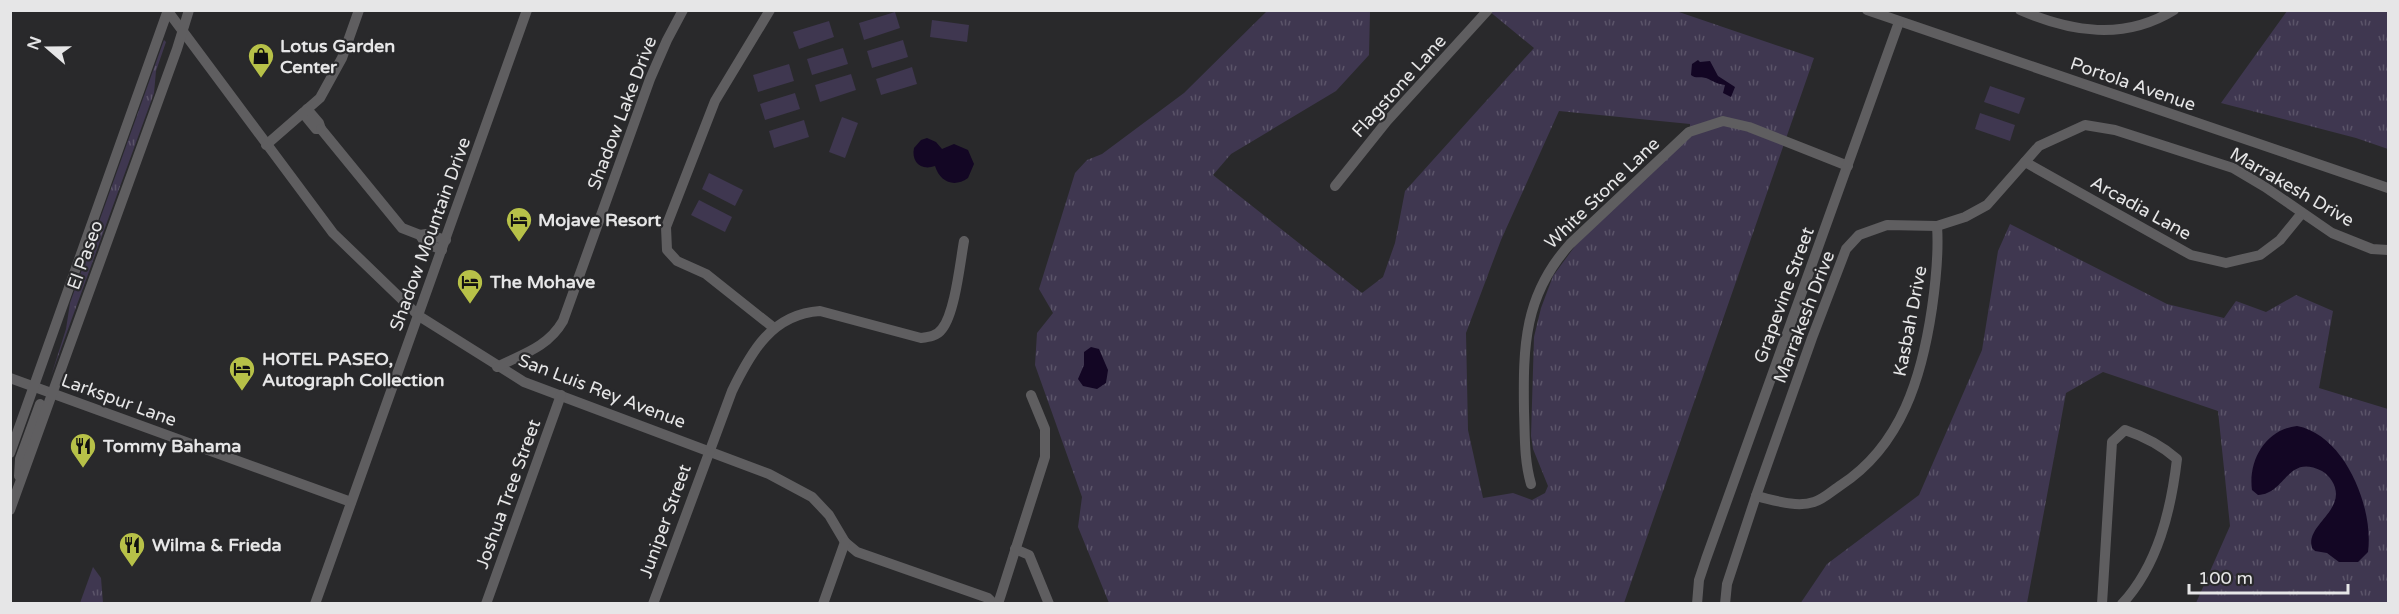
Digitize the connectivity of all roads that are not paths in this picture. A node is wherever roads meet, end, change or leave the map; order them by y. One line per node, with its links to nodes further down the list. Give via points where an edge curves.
1 (189, 10): 12 (street, El Paseo)
2 (359, 10): 13 (street, via 342,58 320,98)
3 (527, 10): 22 (street, Shadow Mountain Drive)
4 (683, 10): 26 (street, Shadow Lake Drive, via 650,79 563,321 555,336)
5 (770, 10): 25 (street, via 715,101 666,227 667,250 677,261 706,274)
6 (1488, 10): 17 (street, Flagstone Lane, via 1387,121)
7 (1867, 10): 11 (street, Portola Avenue)
8 (2020, 10): 9 (street, via 2073,28 2105,32 2141,26)
9 (2174, 10)
10 (168, 11): 12 (street, San Luis Rey Avenue); 28 (street, El Paseo)
11 (1899, 22): 16 (street, Grapevine Street); 18 (street, Portola Avenue)
12 (182, 30): 14 (street, San Luis Rey Avenue); 29 (street, El Paseo)
13 (305, 111): 14 (street); 22 (street, via 316,129 321,129 402,228 420,234 425,243)
14 (267, 146): 24 (street, San Luis Rey Avenue, via 333,233)
15 (2025, 162): 19 (street, Marrakesh Drive, via 2038,146 2085,125 2115,130 2233,168); 19 (street, Arcadia Lane, via 2191,255 2226,263 2260,255 2280,240); 20 (street, Marrakesh Drive, via 1987,205)
16 (1848, 166): 35 (street, White Stone Lane, via 1749,127 1723,121 1689,132 1570,244 1547,274 1529,318 1524,398 1525,465); 48 (street, Grapevine Street, via 1699,580)
17 (1335, 186)
18 (2388, 188)
19 (2302, 213): 23 (street, Marrakesh Drive, via 2344,238 2372,249)
20 (1937, 226): 37 (street, Marrakesh Drive, via 1887,225 1859,235 1846,249); 37 (street, Kasbah Drive, via 1939,256 1919,375 1911,398 1880,451 1856,475 1815,502 1780,502)
21 (964, 242): 25 (street, via 949,316 942,330 933,336 921,338 820,311 804,312)
22 (444, 245): 24 (street, Shadow Mountain Drive)
23 (2388, 250)
24 (419, 316): 26 (street, San Luis Rey Avenue); 38 (street, Shadow Mountain Drive)
25 (774, 328): 33 (street, Juniper Street, via 745,365)
26 (497, 367): 30 (street, San Luis Rey Avenue)
27 (10, 378): 28 (street, Larkspur Lane)
28 (34, 387): 29 (street, Larkspur Lane); 34 (street, El Paseo)
29 (52, 393): 36 (street, El Paseo); 38 (street, Larkspur Lane)
30 (561, 395): 33 (street, San Luis Rey Avenue); 43 (street, Joshua Tree Street)
31 (1031, 395): 41 (street, via 1045,429 1045,457)
32 (40, 404): 36 (street, via 20,459)
33 (709, 450): 40 (street, San Luis Rey Avenue, via 769,474 812,498 829,515); 44 (street, Juniper Street)
34 (10, 453)
35 (1531, 484)
36 (17, 491): 39 (street, El Paseo)
37 (1756, 496): 49 (street, Marrakesh Drive, via 1727,584)
38 (351, 502): 42 (street, Shadow Mountain Drive)
39 (10, 510)
40 (845, 542): 45 (street); 46 (street, San Luis Rey Avenue, via 857,552)
41 (1015, 549): 46 (street); 47 (street, via 1029,555)
42 (315, 603)
43 (486, 603)
44 (653, 603)
45 (823, 603)
46 (996, 603)
47 (1049, 603)
48 (1697, 603)
49 (1725, 603)
50 (2102, 603): 51 (street, via 2112,442 2126,430 2162,446 2176,459 2172,500 2156,551)
51 (2122, 603)

